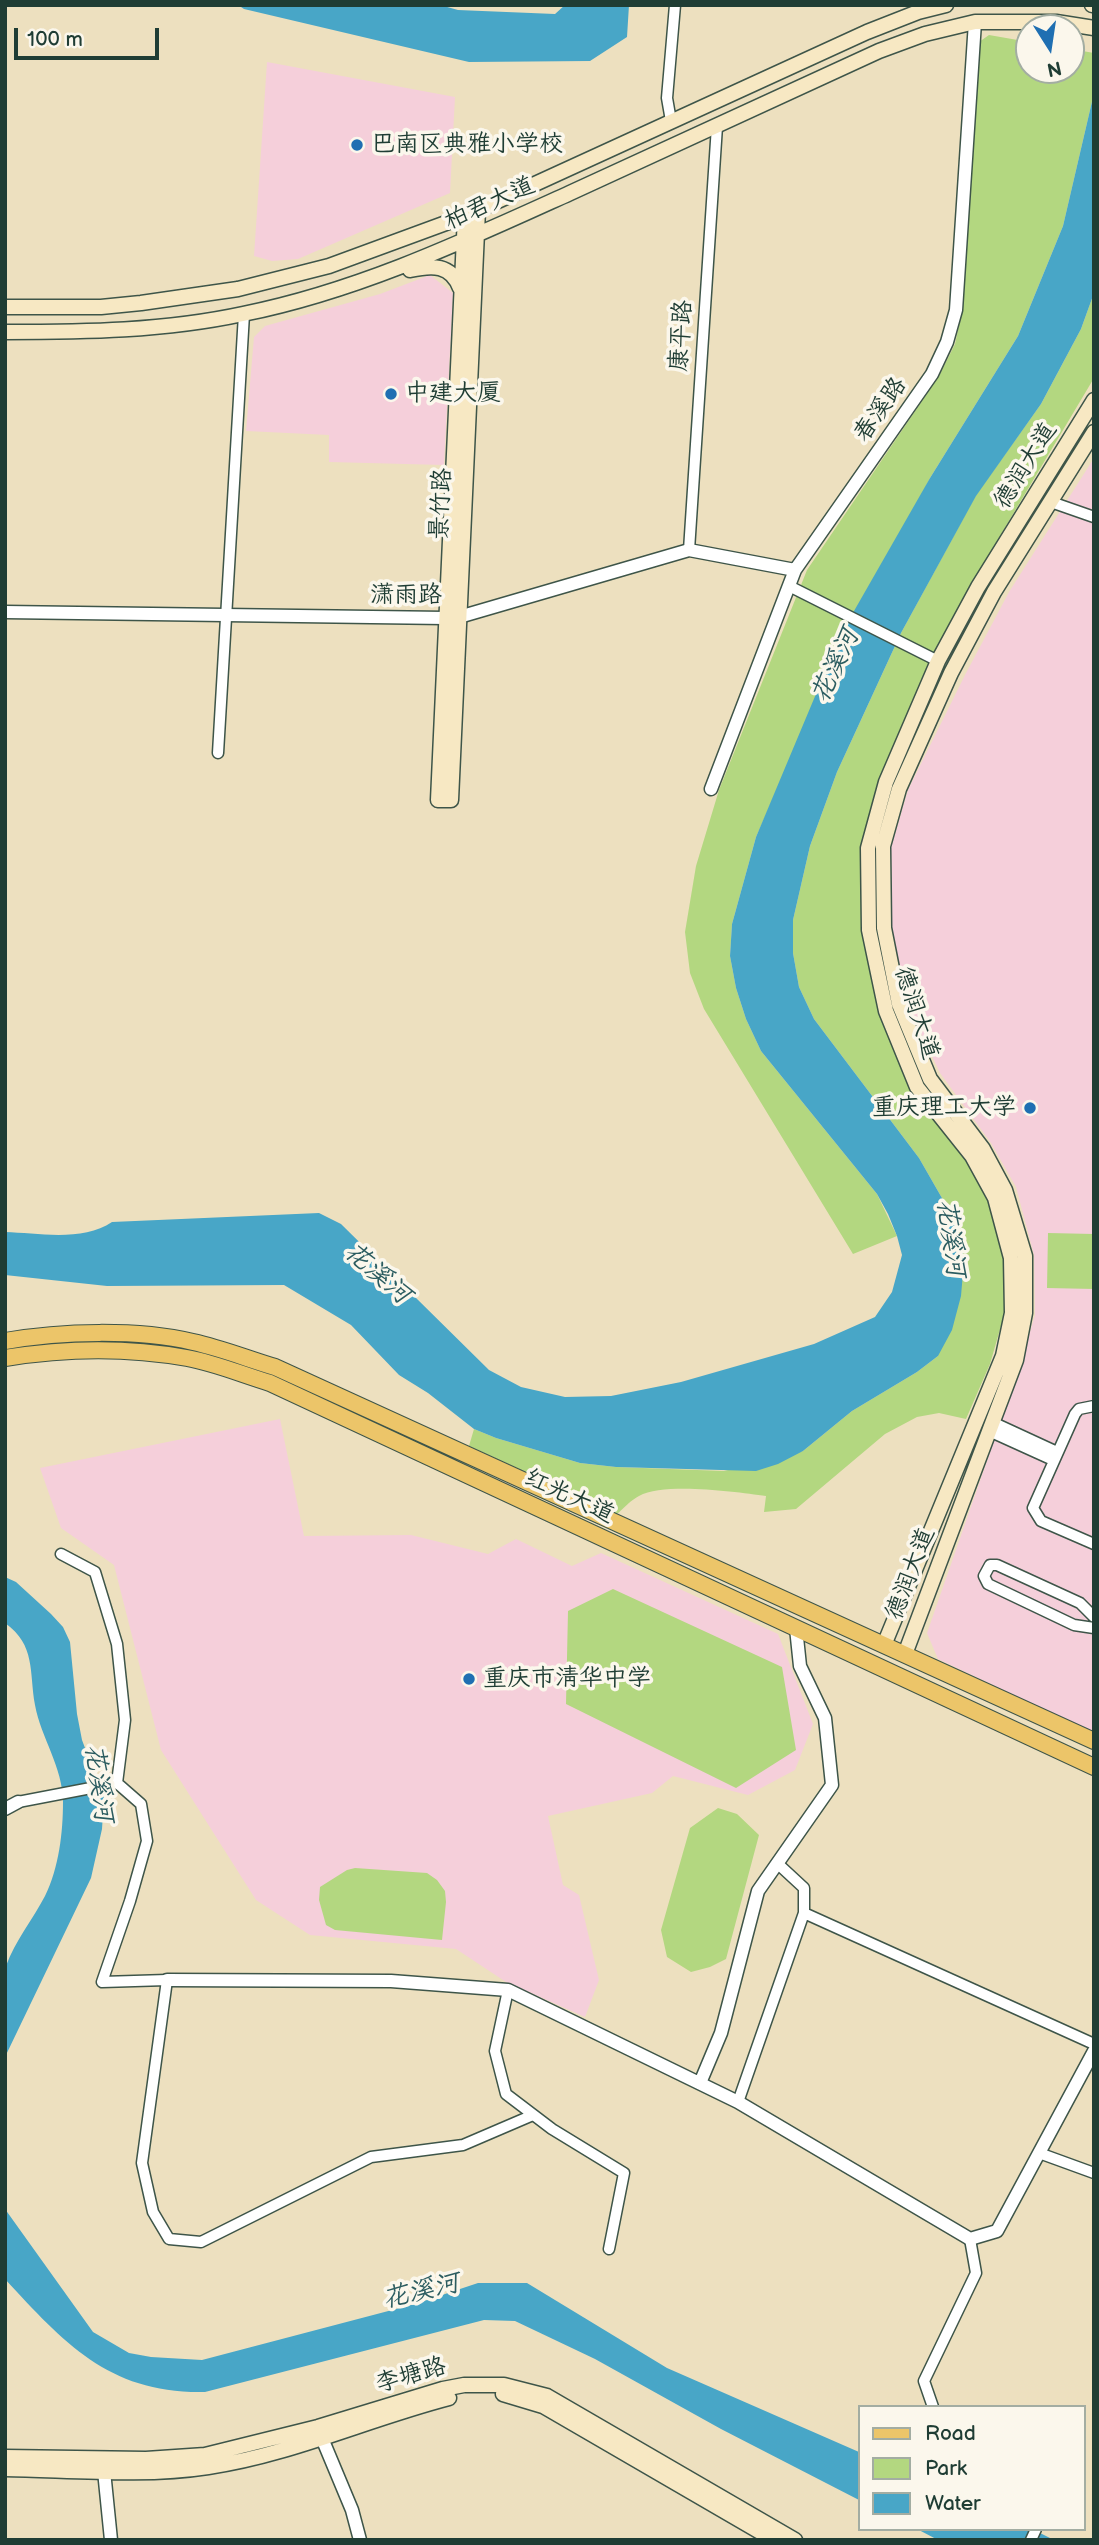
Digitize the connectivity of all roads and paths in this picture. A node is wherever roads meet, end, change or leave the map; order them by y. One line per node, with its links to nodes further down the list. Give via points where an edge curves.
1 (675, 5): 5 (street, via 667,98)
2 (946, 5): 5 (main road, 柏君大道, via 867,32)
3 (975, 22): 4 (main road, 柏君大道, via 1056,22); 6 (main road, 柏君大道, via 879,51); 22 (street, 春溪路, via 956,310 947,342 932,374)
4 (1094, 28)
5 (671, 121): 7 (main road, 柏君大道)
6 (717, 126): 8 (main road, 柏君大道); 21 (street, 康平路)
7 (472, 213): 8 (main road, 景竹路); 9 (main road, 景竹路); 13 (main road, 柏君大道, via 366,254 287,278 181,298)
8 (477, 235): 9 (main road, 柏君大道); 26 (main road, 景竹路)
9 (463, 242): 10 (main road, 柏君大道); 11 (main road, 景竹路)
10 (378, 276): 11 (main road, via 436,266 451,273); 14 (main road, 柏君大道)
11 (461, 289): 26 (main road, 景竹路)
12 (5, 307): 13 (main road, 柏君大道)
13 (72, 308): 16 (main road, via 83,314 83,323)
14 (244, 314): 16 (main road, 柏君大道, via 146,328); 25 (street)
15 (5, 332): 16 (main road, 柏君大道)
16 (56, 332)
17 (1094, 400): 27 (main road, 德润大道, via 978,587)
18 (1094, 432): 19 (main road, 德润大道)
19 (1051, 502): 20 (street); 34 (main road, 德润大道, via 994,592 951,673 899,789 883,846 884,928 899,1004 930,1079 983,1149 1005,1191 1025,1256 1025,1313 1016,1360)
20 (1094, 517)
21 (688, 550): 22 (street, 潇雨路); 26 (street, 潇雨路)
22 (795, 570): 23 (street, 春溪路)
23 (789, 586): 27 (street); 29 (street, 春溪路)
24 (5, 612): 25 (street, 潇雨路)
25 (225, 615): 26 (street, 潇雨路); 28 (street)
26 (452, 618): 30 (main road, 景竹路)
27 (939, 661): 41 (main road, 德润大道, via 886,782 868,848 869,930 886,1011 917,1087 972,1156 995,1198 1011,1258 1012,1312 1003,1356)
28 (218, 753)
29 (711, 789)
30 (444, 800)
31 (5, 1341): 41 (main road, 红光大道, via 65,1334 126,1334 192,1342 275,1367)
32 (5, 1358): 39 (main road, 红光大道, via 120,1349 189,1359 270,1382)
33 (1094, 1406): 35 (street, via 1074,1414)
34 (990, 1426): 35 (street); 42 (main road, 德润大道)
35 (1055, 1456): 36 (street, via 1034,1503 1035,1514 1041,1521)
36 (1094, 1544)
37 (61, 1554): 45 (street, via 95,1572 117,1644 125,1720)
38 (1094, 1617): 40 (street, via 1080,1603 997,1565 989,1565 984,1576 988,1584 1037,1608 1074,1625)
39 (796, 1628): 44 (main road, 红光大道); 48 (street, via 800,1666 825,1718 832,1785)
40 (1094, 1628)
41 (884, 1645): 42 (main road, 红光大道)
42 (905, 1654): 43 (main road, 红光大道)
43 (1094, 1741)
44 (1094, 1767)
45 (117, 1783): 46 (street); 50 (street, via 141,1804 147,1841 102,1982)
46 (18, 1802): 47 (street)
47 (5, 1809)
48 (777, 1863): 49 (street, via 803,1888); 54 (street, via 758,1891 721,2033)
49 (804, 1913): 52 (street); 55 (street)
50 (167, 1980): 51 (street, via 391,1981); 56 (street, via 142,2162 153,2212 169,2238 201,2242 371,2157 463,2145)
51 (508, 1990): 54 (street); 56 (street, via 495,2051 506,2094)
52 (1094, 2044)
53 (1094, 2050): 57 (street)
54 (699, 2083): 55 (street)
55 (738, 2102): 59 (street)
56 (533, 2115): 60 (street, via 624,2173)
57 (1039, 2153): 58 (street); 59 (street, via 997,2231)
58 (1094, 2173)
59 (970, 2239): 61 (street, via 976,2273 925,2381)
60 (609, 2249)
61 (932, 2405)
62 (320, 2432): 63 (main road, 李塘路, via 179,2458); 65 (main road, 李塘路, via 237,2462 177,2470); 67 (street); 68 (main road, 李塘路, via 446,2398 505,2394 543,2406); 69 (main road, 李塘路, via 453,2387 484,2383 526,2389 547,2396)
63 (5, 2457)
64 (5, 2469): 65 (main road, 李塘路)
65 (104, 2471): 66 (street)
66 (111, 2540)
67 (360, 2540)
68 (774, 2540)
69 (795, 2540)

